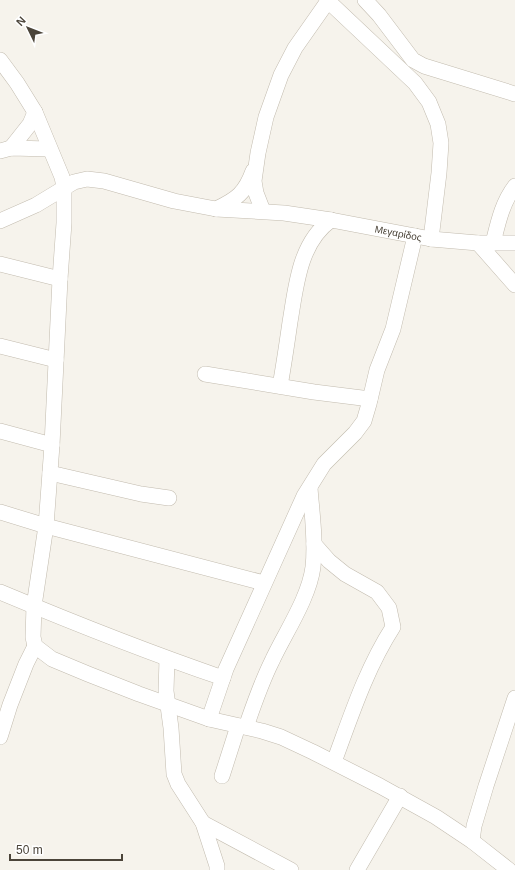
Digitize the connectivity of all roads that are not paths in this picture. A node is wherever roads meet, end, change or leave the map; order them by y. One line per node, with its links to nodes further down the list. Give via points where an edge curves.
1 (365, 0): 4 (street, via 413,60 424,66)
2 (327, 1): 8 (street, via 295,48 281,75 266,117); 16 (street, via 415,82 429,102 438,124 441,143)
3 (0, 61): 5 (street)
4 (515, 94)
5 (35, 112): 6 (street); 7 (street, via 30,124)
6 (49, 149): 7 (street); 10 (street)
7 (6, 150)
8 (255, 167): 11 (street, via 249,184 241,194); 12 (street, via 256,193)
9 (515, 186): 18 (street, via 503,207)
10 (64, 187): 11 (street, Μεγαρίδος, via 80,180 104,181 174,201); 13 (street, Μεγαρίδος, via 36,205); 21 (street)
11 (216, 209): 12 (street, Μεγαρίδος)
12 (263, 211): 14 (street, Μεγαρίδος)
13 (0, 220)
14 (331, 220): 15 (street, Μεγαρίδος); 26 (street, via 315,235 301,264)
15 (415, 236): 16 (street, Μεγαρίδος); 27 (street, via 393,329 377,370)
16 (431, 239): 17 (street, Μεγαρίδος)
17 (478, 243): 18 (street, Μεγαρίδος); 22 (street)
18 (493, 243): 19 (street, Μεγαρίδος)
19 (515, 243)
20 (0, 264): 21 (street)
21 (60, 279): 24 (street)
22 (515, 284)
23 (0, 346): 24 (street)
24 (56, 360): 29 (street)
25 (205, 374): 26 (street)
26 (280, 386): 27 (street)
27 (370, 399): 31 (street, via 364,421 324,464)
28 (0, 431): 29 (street)
29 (52, 445): 30 (street)
30 (50, 473): 32 (street); 34 (street)
31 (310, 487): 35 (street); 36 (street)
32 (169, 498)
33 (0, 512): 34 (street)
34 (46, 526): 36 (street); 38 (street)
35 (314, 544): 45 (street, via 313,568 304,596); 47 (street, via 345,574 377,592 389,608 393,627 364,683)
36 (264, 583): 41 (street)
37 (0, 592): 38 (street)
38 (34, 606): 39 (street); 40 (street)
39 (35, 646): 43 (street, via 52,659); 46 (street, via 10,705)
40 (167, 659): 41 (street); 43 (street, via 166,691)
41 (222, 678): 44 (street)
42 (515, 698): 51 (street, via 476,819)
43 (169, 704): 44 (street); 50 (street, via 174,774)
44 (209, 719): 45 (street)
45 (242, 726): 47 (street, via 281,737); 48 (street)
46 (0, 737)
47 (334, 762): 49 (street)
48 (222, 776)
49 (400, 796): 51 (street); 52 (street)
50 (204, 823): 53 (street); 54 (street)
51 (472, 841): 55 (street)
52 (361, 868)
53 (216, 870)
54 (291, 870)
55 (509, 870)

